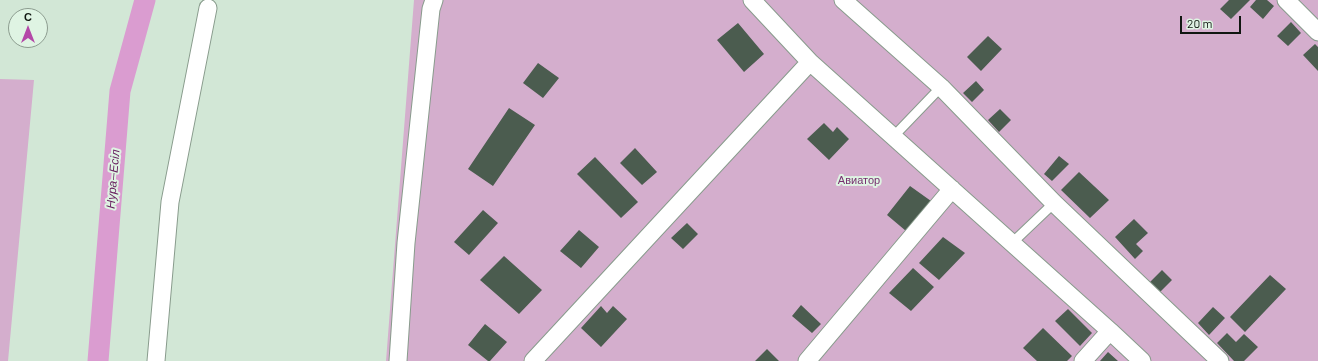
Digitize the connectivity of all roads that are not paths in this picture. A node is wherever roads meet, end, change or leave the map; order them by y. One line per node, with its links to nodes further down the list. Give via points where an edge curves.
1 (434, 0): 15 (street, via 430,17 406,243)
2 (752, 0): 7 (street)
3 (843, 0): 8 (street)
4 (1286, 0): 6 (street)
5 (208, 8): 14 (street, via 170,202)
6 (1318, 32)
7 (810, 62): 9 (street); 16 (street)
8 (941, 88): 9 (lane); 11 (street)
9 (893, 137): 10 (street)
10 (952, 189): 12 (street); 17 (street)
11 (1054, 203): 12 (lane); 20 (street)
12 (1012, 243): 13 (street)
13 (1110, 331): 18 (street); 19 (street)
14 (156, 361)
15 (398, 361)
16 (533, 361)
17 (807, 361)
18 (1083, 361)
19 (1142, 361)
20 (1220, 361)

